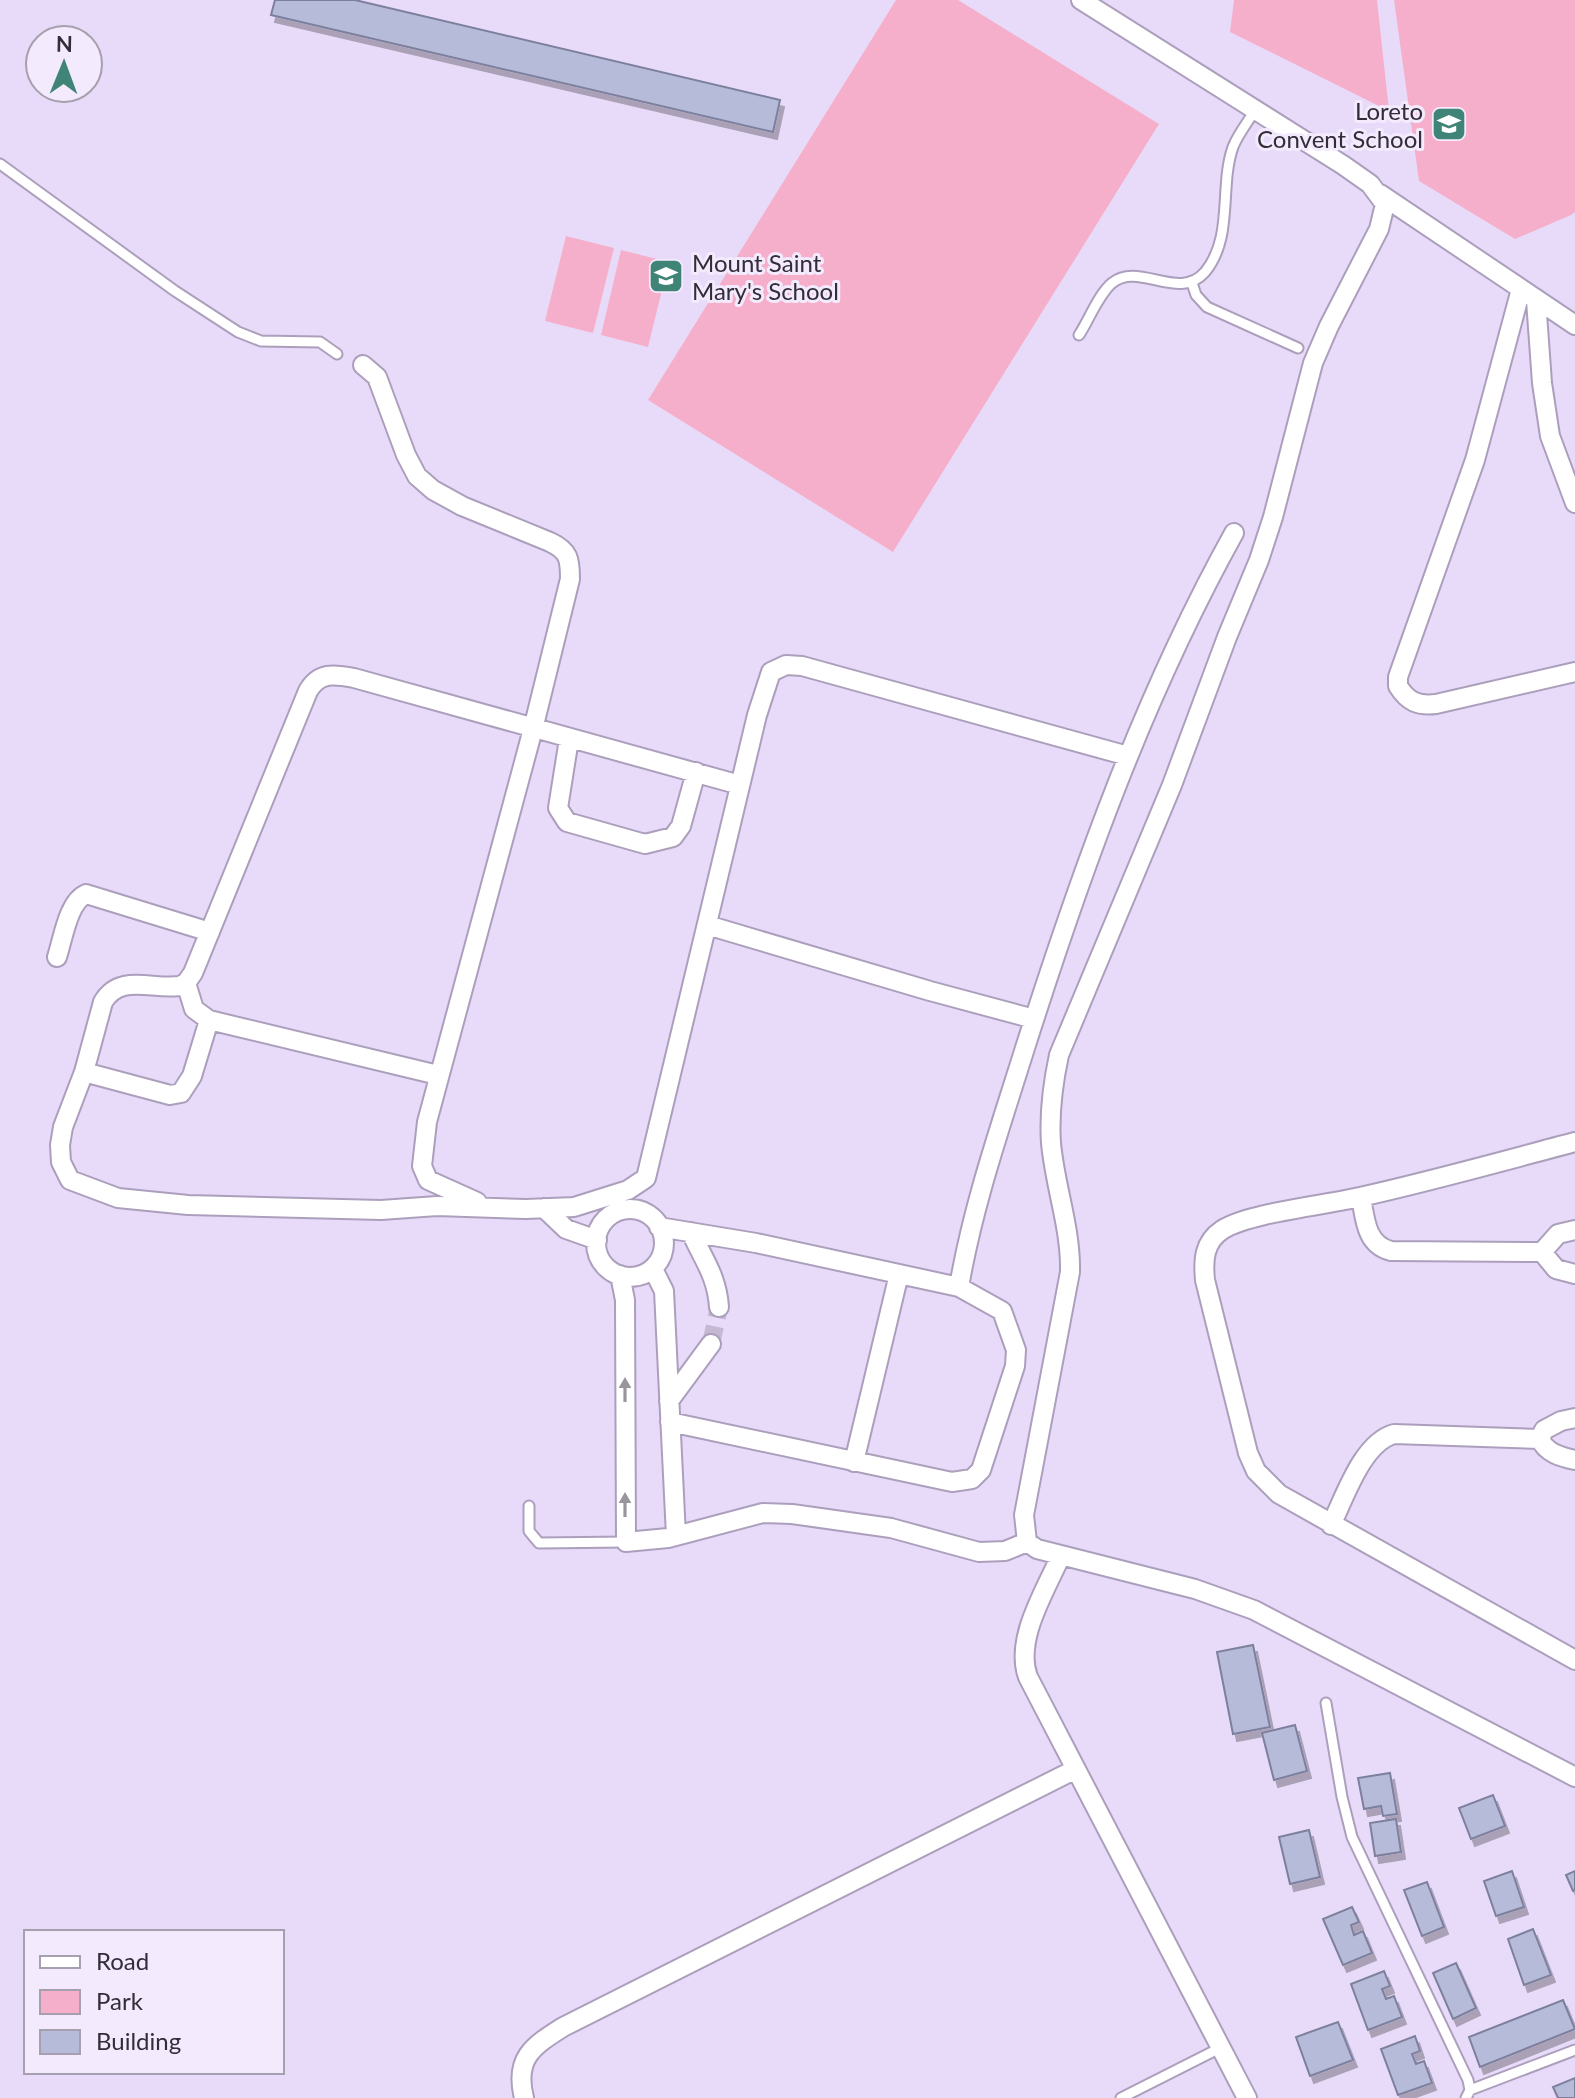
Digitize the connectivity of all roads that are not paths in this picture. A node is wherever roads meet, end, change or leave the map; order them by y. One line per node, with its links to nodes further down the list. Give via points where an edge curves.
1 (1081, 0): 2 (street)
2 (1255, 110): 4 (street); 5 (lane, via 1233,146 1215,254)
3 (0, 164): 10 (lane, via 238,332 261,341 320,342)
4 (1380, 194): 6 (street); 58 (street, via 1385,204 1379,229 1313,363 1259,560 1059,1055 1051,1145 1070,1272 1024,1515)
5 (1192, 283): 8 (lane, via 1122,278 1107,289); 9 (lane, via 1207,307)
6 (1528, 294): 7 (street); 12 (street, via 1550,436); 14 (street, via 1398,686 1412,702 1423,705)
7 (1575, 325)
8 (1079, 335)
9 (1298, 348)
10 (337, 354)
11 (363, 365): 15 (street, via 377,377 417,476 462,506 562,548 569,556 570,579)
12 (1575, 503)
13 (1234, 533): 17 (street, via 1185,626)
14 (1575, 672)
15 (533, 729): 16 (street); 21 (street, via 354,678 332,674 314,681); 27 (street)
16 (569, 739): 18 (street); 18 (street, via 561,815 567,822 645,844 673,837 681,826)
17 (1128, 756): 19 (street, via 786,665 771,672 764,688); 24 (street)
18 (696, 772): 19 (street)
19 (740, 785): 20 (street)
20 (707, 925): 24 (street); 29 (street, via 646,1178)
21 (210, 932): 22 (street, via 86,894 75,904); 23 (street)
22 (57, 957)
23 (186, 983): 25 (street, via 194,1009); 26 (street, via 169,988 127,984 109,992)
24 (1034, 1019): 45 (street, via 983,1181)
25 (209, 1020): 26 (street, via 192,1076 181,1093 170,1095); 27 (street)
26 (84, 1072): 32 (street, via 63,1127 61,1162 70,1180 104,1194 188,1205)
27 (438, 1075): 32 (street, via 422,1166 428,1180)
28 (1575, 1142): 31 (street)
29 (639, 1184): 30 (street); 34 (street)
30 (606, 1197): 33 (street, via 574,1207); 35 (street)
31 (1361, 1197): 40 (street, via 1370,1236 1381,1249); 55 (street, via 1241,1222 1209,1243 1203,1260 1256,1471 1279,1494)
32 (488, 1207): 33 (street)
33 (544, 1208): 39 (street, via 566,1229)
34 (638, 1210): 35 (street, via 622,1209); 36 (street)
35 (604, 1221): 39 (street)
36 (659, 1227): 38 (street); 41 (street, via 663,1239)
37 (1575, 1230): 40 (street, via 1558,1234)
38 (691, 1232): 42 (street); 46 (street, via 714,1274)
39 (597, 1240): 44 (street, via 603,1264)
40 (1542, 1252): 43 (street, via 1556,1269)
41 (653, 1269): 44 (street, via 637,1277); 48 (street, via 664,1291)
42 (899, 1274): 45 (street); 53 (street)
43 (1575, 1274)
44 (620, 1275): 57 (street, one-way to 44, via 625,1300)
45 (959, 1287): 53 (street, via 1002,1311 1016,1350 981,1470 972,1479 952,1482)
46 (719, 1307)
47 (711, 1344): 48 (street)
48 (669, 1401): 50 (street)
49 (1575, 1418): 51 (street, via 1544,1430)
50 (670, 1422): 53 (street); 56 (street)
51 (1540, 1439): 52 (street, via 1551,1451); 55 (street, via 1383,1437 1370,1448)
52 (1575, 1460)
53 (854, 1462)
54 (529, 1506): 57 (lane, via 529,1531 539,1543)
55 (1331, 1525): 60 (street)
56 (676, 1536): 57 (street); 58 (street, via 763,1513 891,1528 979,1552 1005,1551)
57 (626, 1542)
58 (1027, 1542): 59 (street)
59 (1061, 1555): 62 (street, via 1029,1630 1022,1662); 63 (street, via 1195,1589 1254,1610)
60 (1575, 1660)
61 (1326, 1703): 66 (lane, via 1352,1837 1468,2080)
62 (1076, 1769): 64 (street); 67 (street, via 563,2027 533,2047 523,2063)
63 (1575, 1777)
64 (1222, 2047): 68 (lane); 69 (street)
65 (1575, 2050): 66 (lane)
66 (1468, 2094)
67 (524, 2098)
68 (1121, 2098)
69 (1247, 2098)

